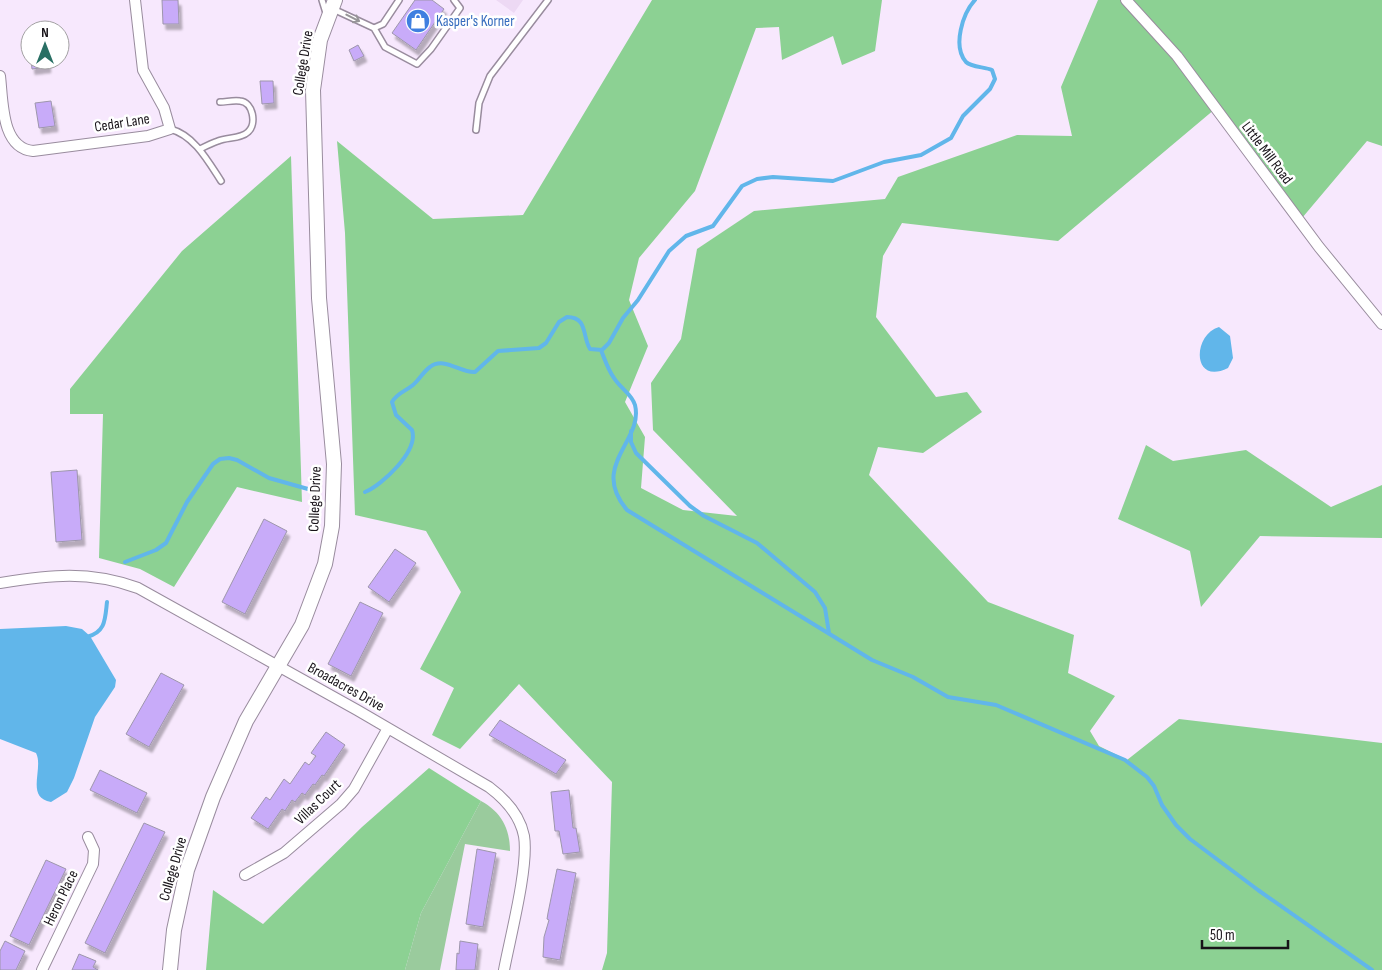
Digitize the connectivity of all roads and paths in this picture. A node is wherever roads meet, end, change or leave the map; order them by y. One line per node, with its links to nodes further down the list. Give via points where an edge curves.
1 (135, 0): 10 (street, Cedar Lane, via 143,70 164,108)
2 (399, 0): 7 (lane, via 384,24)
3 (454, 0): 7 (lane, via 460,8 417,64 385,47)
4 (548, 0): 11 (lane, via 490,76 479,104)
5 (1126, 0): 14 (street, Little Mill Road, via 1177,56 1319,247)
6 (329, 7): 7 (lane, one-way to 7); 16 (main road, College Drive, via 312,90 319,298 334,464 332,526 325,564 302,625)
7 (374, 28)
8 (0, 76): 10 (street, Cedar Lane, via 7,126 14,142 23,150 148,136)
9 (220, 102): 12 (lane, via 246,103 253,116 252,126 242,136 217,141)
10 (170, 130): 12 (lane, via 178,131)
11 (476, 130)
12 (200, 149): 13 (lane)
13 (221, 181)
14 (1382, 324)
15 (0, 583): 16 (street, Broadacres Drive, via 75,574 124,583)
16 (278, 666): 17 (street, Broadacres Drive); 21 (main road, College Drive, via 246,721 213,797 187,870 174,930)
17 (388, 728): 19 (street, Villas Court, via 354,789 341,804 284,853); 22 (street, Broadacres Drive, via 480,780 504,800 516,816 524,836 524,857)
18 (88, 837): 20 (street, Heron Place, via 94,850 93,864)
19 (245, 875)
20 (42, 970)
21 (170, 970)
22 (504, 970)

